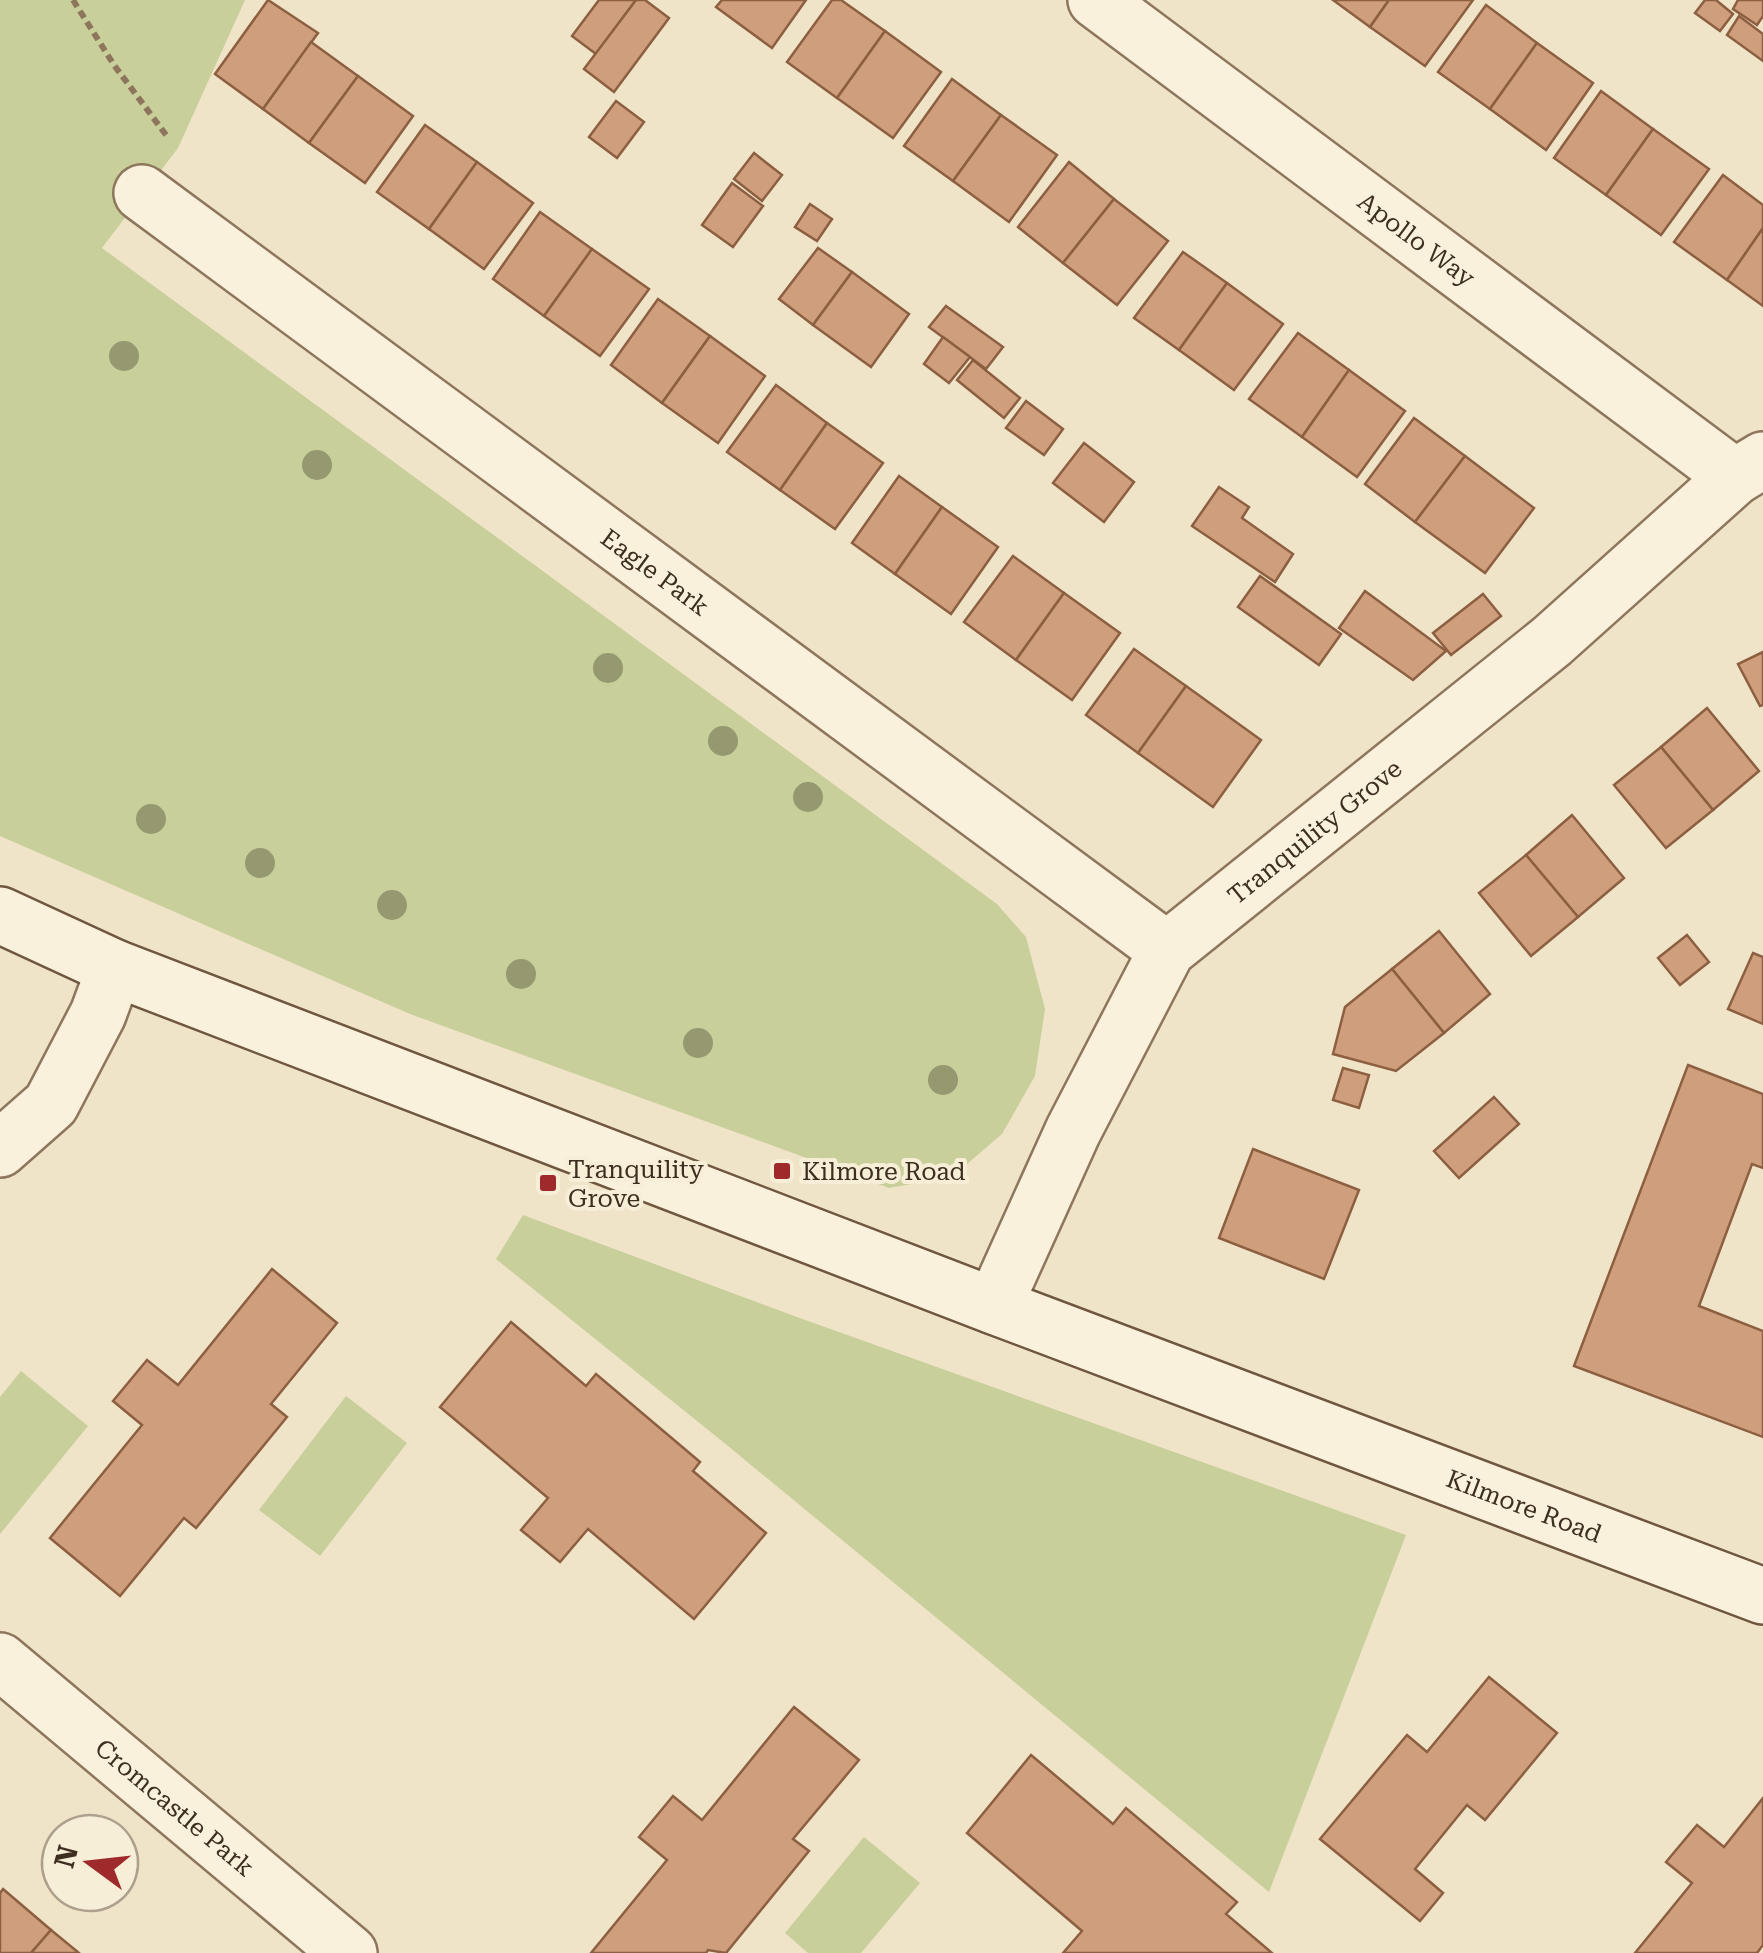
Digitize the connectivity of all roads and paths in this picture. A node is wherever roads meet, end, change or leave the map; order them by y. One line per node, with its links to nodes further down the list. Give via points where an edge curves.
1 (73, 0): 3 (path, via 175,146)
2 (1096, 0): 4 (street, Apollo Way)
3 (142, 194): 6 (street, Eagle Park)
4 (1749, 468): 6 (street, Tranquility Grove, via 1552,640)
5 (0, 915): 7 (street, Kilmore Road)
6 (1168, 950): 9 (street, Tranquility Grove, via 1073,1131)
7 (116, 968): 8 (street, via 51,1104); 9 (street, Kilmore Road)
8 (0, 1148)
9 (994, 1306): 10 (street, Kilmore Road)
10 (1763, 1596)
11 (0, 1660): 12 (street, Cromcastle Park)
12 (349, 1953)

